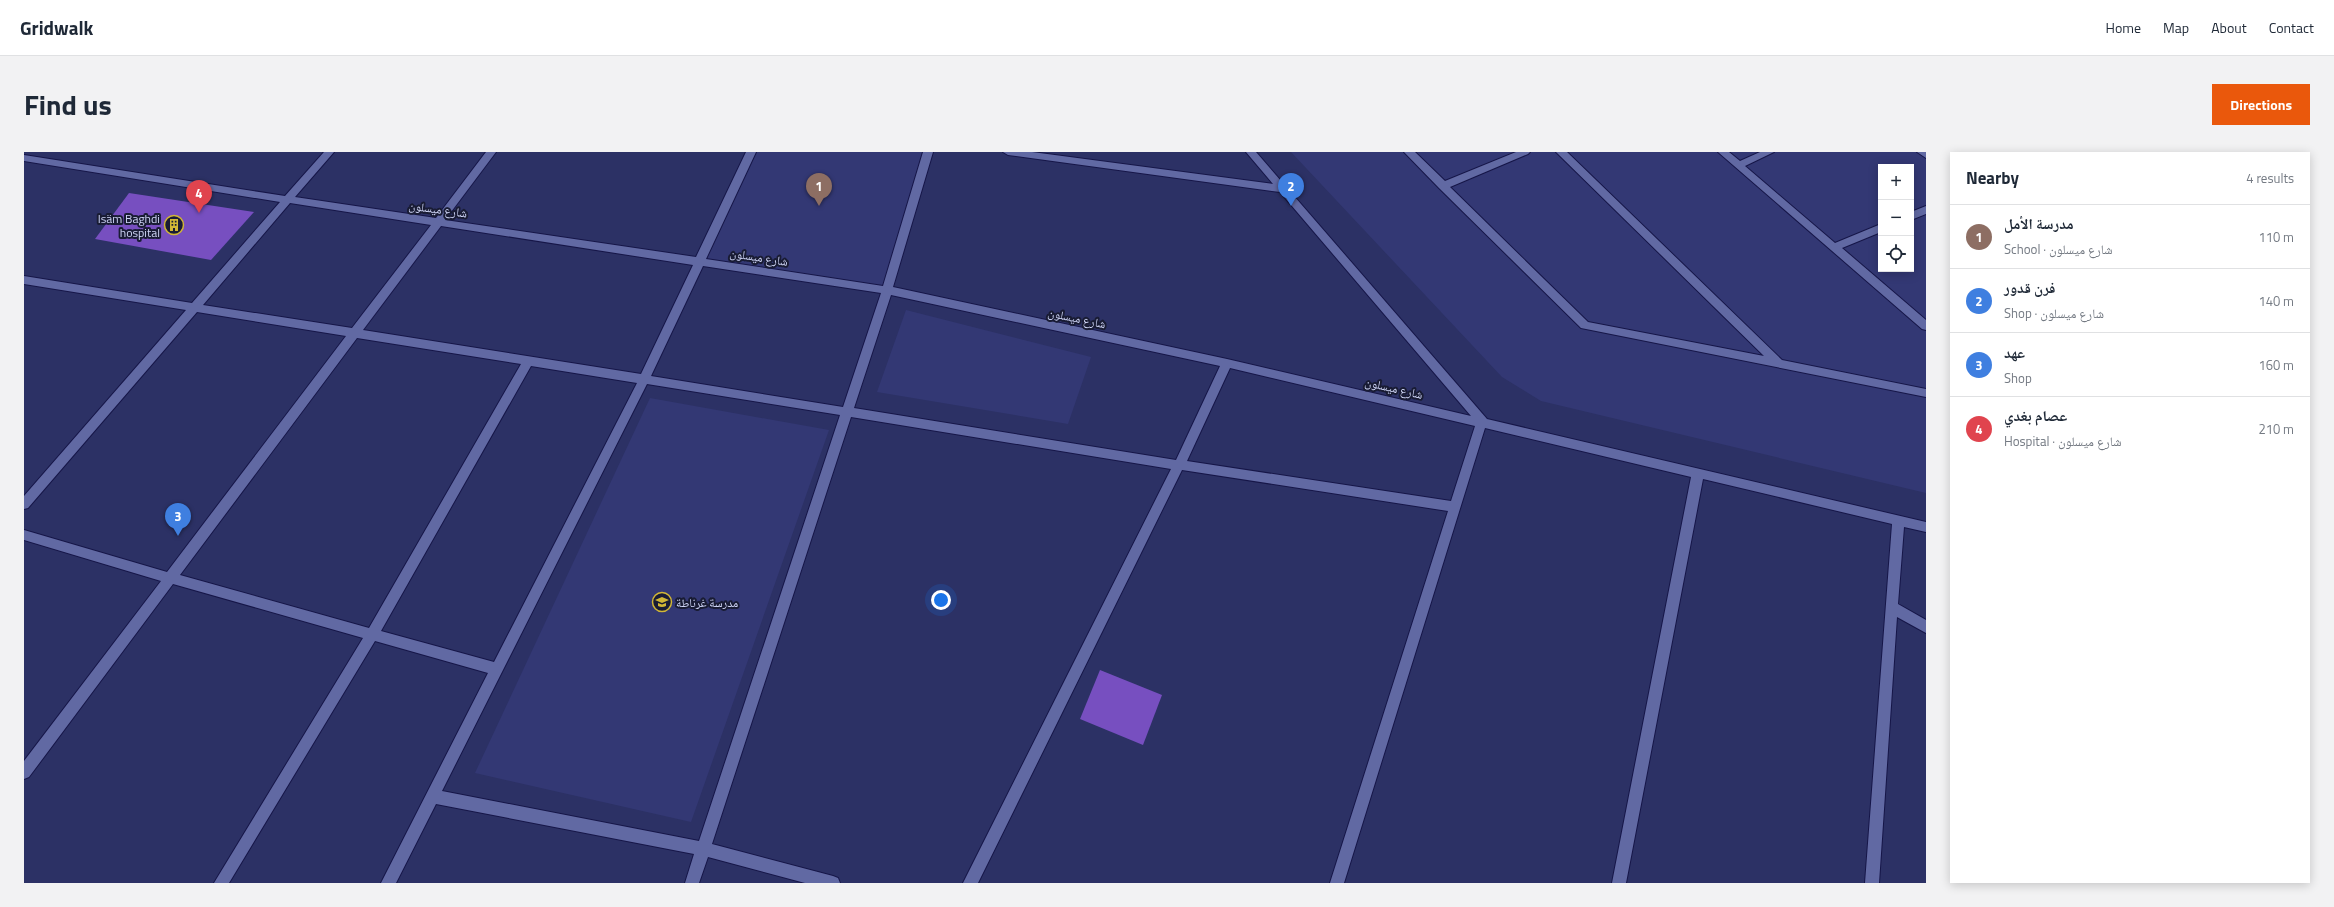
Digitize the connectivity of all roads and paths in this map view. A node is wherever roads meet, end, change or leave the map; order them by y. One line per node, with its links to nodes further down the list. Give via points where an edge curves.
1 (329, 152): 18 (street)
2 (491, 152): 21 (street)
3 (751, 152): 24 (street)
4 (928, 152): 26 (street)
5 (1008, 152): 17 (street)
6 (1251, 152): 17 (street)
7 (1409, 152): 16 (street)
8 (1525, 152): 16 (street)
9 (1562, 152): 32 (street)
10 (1723, 152): 15 (street)
11 (1769, 152): 15 (street)
12 (1922, 152): 13 (street)
13 (1926, 155)
14 (24, 158): 18 (street, شارع ميسلون)
15 (1739, 165): 23 (street)
16 (1442, 186): 32 (street, via 1585,325)
17 (1283, 189): 36 (street)
18 (288, 199): 21 (street, شارع ميسلون); 27 (street)
19 (1926, 210): 20 (street)
20 (1914, 215)
21 (438, 222): 24 (street, شارع ميسلون); 29 (street)
22 (1878, 229): 23 (street)
23 (1835, 247): 28 (street)
24 (700, 261): 26 (street, شارع ميسلون); 33 (street)
25 (24, 280): 27 (street)
26 (887, 290): 31 (street, شارع ميسلون); 35 (street)
27 (193, 309): 29 (street); 39 (street)
28 (1926, 326)
29 (354, 334): 30 (street); 44 (street)
30 (528, 361): 33 (street); 47 (street)
31 (1227, 363): 36 (street, شارع ميسلون); 37 (street)
32 (1779, 364): 34 (street)
33 (644, 380): 35 (street); 48 (street)
34 (1926, 393)
35 (847, 412): 37 (street); 51 (street)
36 (1482, 421): 38 (street, شارع ميسلون); 40 (street)
37 (1179, 465): 40 (street); 56 (street)
38 (1698, 473): 41 (street, شارع ميسلون); 58 (street)
39 (24, 504)
40 (1454, 507): 57 (street)
41 (1898, 521): 42 (street, شارع ميسلون); 45 (street)
42 (1926, 527)
43 (24, 535): 44 (street)
44 (170, 578): 47 (street); 49 (street)
45 (1892, 607): 46 (street); 59 (street)
46 (1926, 627)
47 (372, 635): 48 (street); 52 (street)
48 (497, 669): 50 (street)
49 (24, 772)
50 (432, 796): 51 (street); 53 (street)
51 (703, 849): 54 (street); 55 (street)
52 (221, 883)
53 (388, 883)
54 (692, 883)
55 (832, 883)
56 (970, 883)
57 (1337, 883)
58 (1619, 883)
59 (1872, 883)

